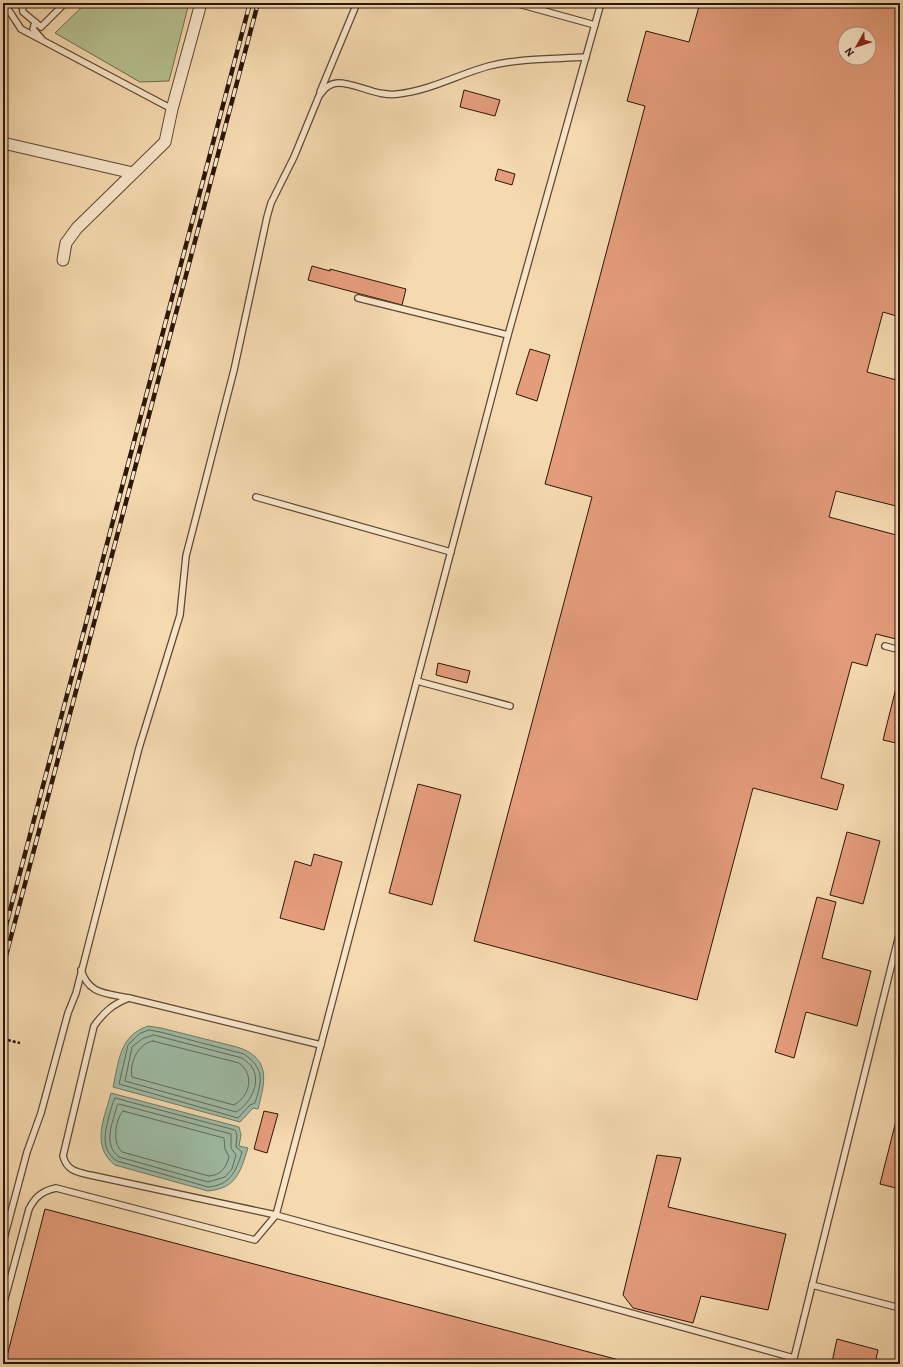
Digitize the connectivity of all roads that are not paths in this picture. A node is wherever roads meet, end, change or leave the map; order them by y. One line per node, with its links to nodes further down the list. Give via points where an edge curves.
1 (4, 3): 10 (lane, via 20,29)
2 (22, 3): 8 (lane, via 23,12)
3 (65, 3): 8 (lane, via 41,27)
4 (201, 3): 13 (street)
5 (356, 3): 12 (lane)
6 (515, 3): 9 (lane)
7 (601, 3): 9 (lane)
8 (35, 22): 10 (lane, via 33,29)
9 (595, 24): 11 (lane)
10 (44, 42): 13 (lane)
11 (586, 57): 12 (lane, via 506,62 468,72 412,92 396,94 337,82 324,89); 18 (lane)
12 (319, 96): 26 (lane, via 294,157 271,203 234,370 186,556 180,615 139,748)
13 (172, 109): 15 (street, via 166,142)
14 (3, 142): 15 (street)
15 (134, 173): 16 (street, via 77,228 66,243)
16 (63, 260)
17 (358, 298): 18 (lane)
18 (508, 335): 20 (lane)
19 (256, 497): 20 (lane)
20 (451, 552): 23 (lane)
21 (885, 646): 22 (lane)
22 (900, 650)
23 (417, 681): 24 (lane); 28 (lane)
24 (510, 706)
25 (900, 931): 31 (lane)
26 (81, 970): 27 (lane, via 90,988); 30 (lane)
27 (129, 998): 28 (lane); 29 (lane, via 104,1012 94,1026 63,1156 65,1163 71,1170 90,1175)
28 (321, 1045): 29 (lane)
29 (276, 1215): 32 (lane, via 256,1240 56,1188 48,1190 34,1200 29,1209); 34 (lane)
30 (3, 1242)
31 (812, 1285): 33 (lane); 34 (lane)
32 (3, 1306)
33 (900, 1308)
34 (793, 1361)

